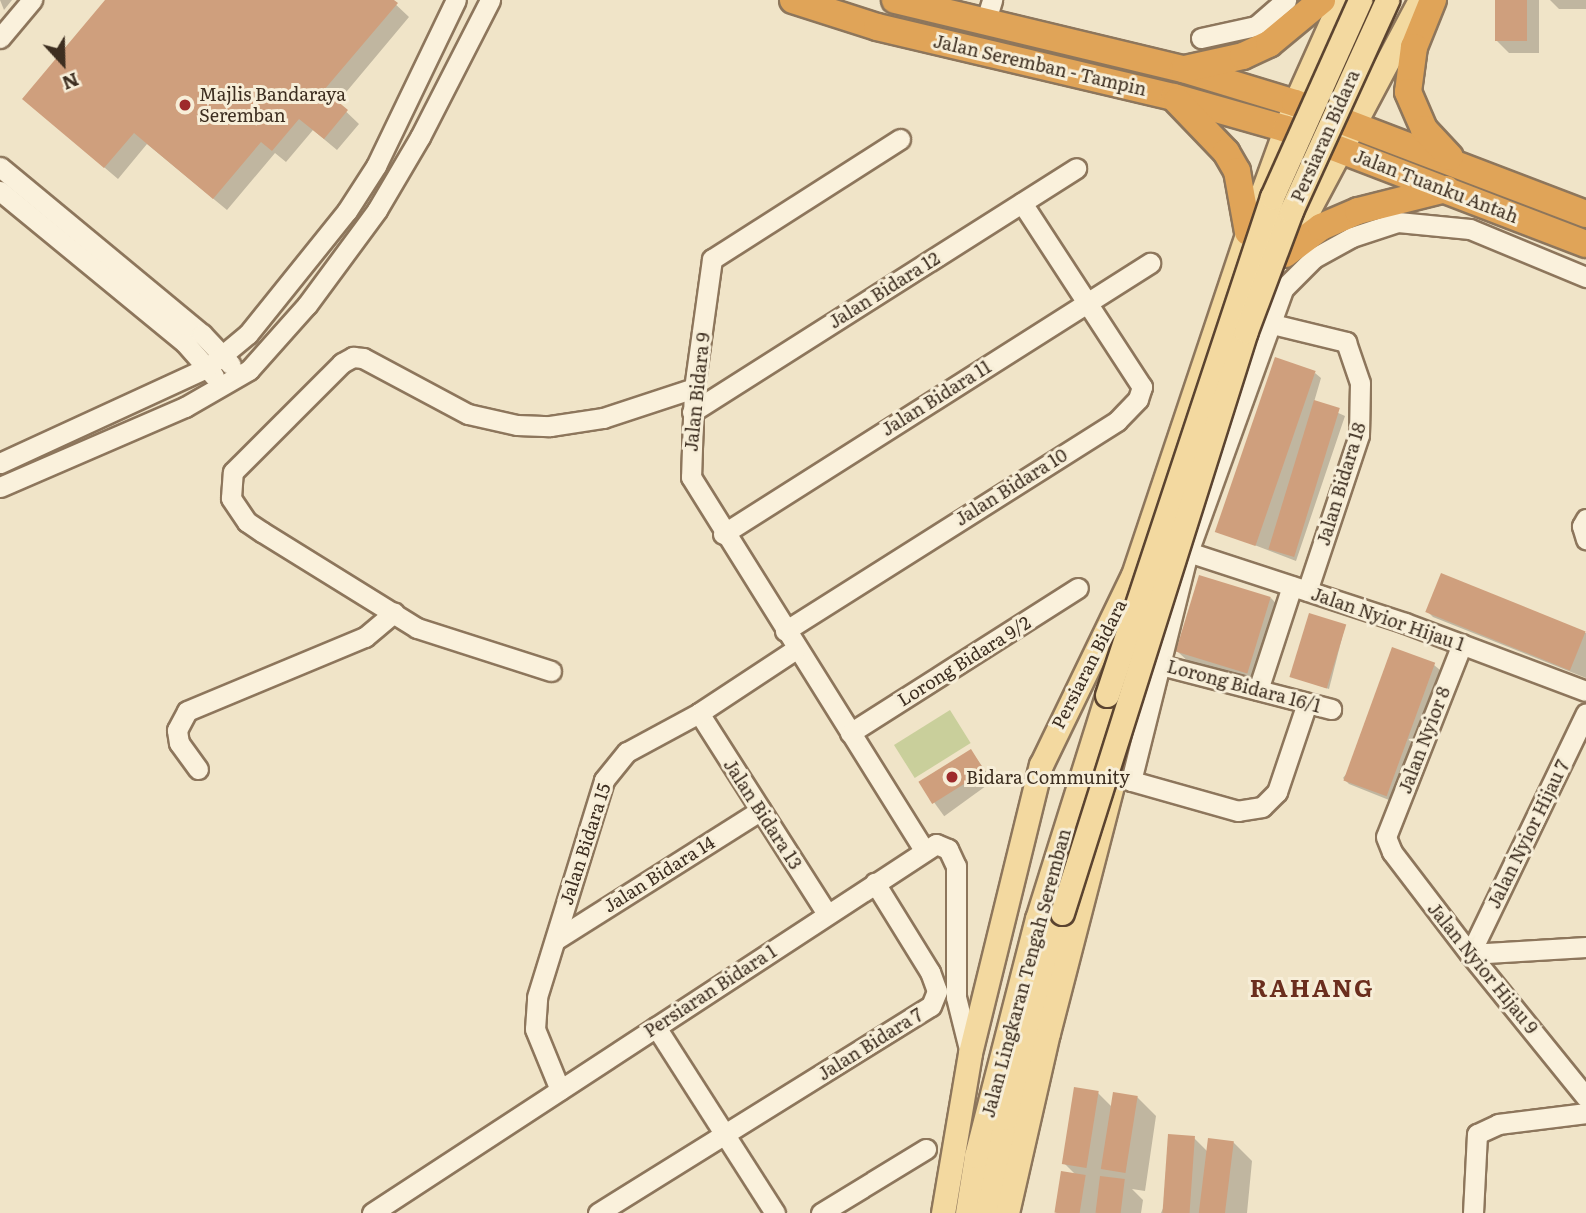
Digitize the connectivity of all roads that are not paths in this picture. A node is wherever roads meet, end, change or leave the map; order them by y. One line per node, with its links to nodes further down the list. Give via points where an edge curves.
1 (32, 0): 14 (street)
2 (456, 0): 41 (street, via 376,166 339,222)
3 (490, 0): 46 (street, via 421,137 377,210 307,304)
4 (793, 0): 19 (highway, Jalan Seremban - Tampin, via 877,27)
5 (895, 0): 13 (highway, Jalan Seremban - Tampin)
6 (1286, 0): 16 (street, via 1256,26)
7 (1322, 0): 18 (highway, via 1269,44 1243,56)
8 (1341, 0): 15 (main road, Persiaran Bidara)
9 (1360, 0): 63 (main road, Persiaran Bidara, bridge, via 1272,197)
10 (1387, 0): 74 (main road, Persiaran Bidara, bridge, via 1291,211 1246,331)
11 (1419, 0): 17 (main road, Persiaran Bidara)
12 (1433, 0): 25 (highway, via 1414,47 1408,92 1424,129)
13 (989, 10): 18 (highway, Jalan Seremban - Tampin)
14 (2, 33)
15 (1327, 33): 17 (main road, via 1340,55 1352,61 1366,62); 20 (main road, Persiaran Bidara)
16 (1201, 38)
17 (1391, 49): 21 (main road, Persiaran Bidara)
18 (1184, 69): 20 (highway, Jalan Seremban - Tampin)
19 (1174, 97): 22 (highway, Jalan Seremban - Tampin); 34 (highway, via 1231,161 1243,189)
20 (1295, 103): 21 (highway, Jalan Tuanku Antah); 22 (main road, Persiaran Bidara)
21 (1352, 124): 24 (main road, Persiaran Bidara); 25 (highway, Jalan Tuanku Antah)
22 (1286, 129): 24 (highway, Jalan Tuanku Antah); 28 (main road, Persiaran Bidara)
23 (900, 139): 47 (street, Jalan Bidara 9, via 712,258)
24 (1340, 149): 29 (main road, Persiaran Bidara); 30 (highway, Jalan Tuanku Antah)
25 (1457, 163): 33 (highway, Jalan Tuanku Antah)
26 (0, 166): 42 (street)
27 (1076, 168): 32 (street, Jalan Bidara 12)
28 (1267, 182): 29 (main road, via 1277,173 1303,168 1312,171); 34 (main road, Persiaran Bidara)
29 (1320, 188): 36 (main road, Persiaran Bidara)
30 (1447, 189): 35 (highway, Jalan Tuanku Antah); 36 (highway, via 1358,211 1321,227)
31 (0, 191): 43 (street)
32 (1021, 202): 39 (street); 48 (street, Jalan Bidara 12)
33 (1586, 214)
34 (1248, 232): 80 (main road, Persiaran Bidara, via 1133,575 1041,765)
35 (1586, 244)
36 (1285, 254): 40 (main road, Persiaran Bidara)
37 (1150, 263): 39 (street, Jalan Bidara 11)
38 (1586, 277): 40 (street, via 1470,229 1398,222 1352,237 1314,258 1283,289)
39 (1086, 303): 51 (street, Jalan Bidara 11); 56 (street, Jalan Bidara 10, via 1142,387 1129,411)
40 (1264, 322): 52 (street); 54 (street, Jalan Bidara 18, via 1346,342 1360,383 1359,435); 95 (main road, Persiaran Bidara, via 1115,777)
41 (248, 334): 42 (street); 44 (street)
42 (205, 337): 44 (street)
43 (187, 346): 44 (street); 45 (street)
44 (215, 362): 45 (street); 46 (street)
45 (180, 381): 49 (street)
46 (231, 382): 50 (street)
47 (694, 388): 48 (street, Jalan Bidara 9); 55 (street, via 603,418 550,426 517,425 468,414 363,358 342,363 233,472 229,490 247,522)
48 (692, 412): 51 (street, Jalan Bidara 9, via 691,477)
49 (0, 463)
50 (0, 487)
51 (723, 534): 56 (street, Jalan Bidara 9)
52 (1188, 552): 54 (street, Jalan Nyior Hijau 1); 59 (street)
53 (1078, 588): 68 (street, Lorong Bidara 9/2)
54 (1300, 589): 57 (street, Jalan Nyior Hijau 1); 61 (street)
55 (394, 613): 60 (street, via 432,635); 69 (street, via 365,637 187,711 177,730 179,743)
56 (785, 631): 58 (street, Jalan Bidara 9)
57 (1462, 644): 62 (street, Jalan Nyior Hijau 1); 71 (street, Jalan Nyior 8)
58 (796, 649): 66 (street, Jalan Bidara 15); 68 (street, Jalan Bidara 9)
59 (1157, 663): 61 (street, Lorong Bidara 16/1); 64 (street, via 1131,781 1238,811 1262,807 1278,792)
60 (551, 671)
61 (1258, 690): 64 (street, Lorong Bidara 16/1)
62 (1586, 691)
63 (1107, 695): 93 (main road, Jalan Lingkaran Tengah Seremban, via 1037,919 976,1156)
64 (1307, 703): 65 (street, Lorong Bidara 16/1)
65 (1331, 709)
66 (699, 713): 70 (street, Jalan Bidara 13); 76 (street, Jalan Bidara 15, via 627,752 612,766 579,855)
67 (1586, 713): 78 (street, Jalan Nyior Hijau 7)
68 (850, 733): 72 (street, Jalan Bidara 9)
69 (198, 769)
70 (761, 810): 75 (street, Jalan Bidara 13); 76 (street, Jalan Bidara 14)
71 (1386, 837): 78 (street, Jalan Nyior Hijau 9, via 1392,852)
72 (925, 850): 73 (street, Persiaran Bidara 1); 79 (street, via 936,844 947,849 956,866)
73 (874, 883): 75 (street, Persiaran Bidara 1); 86 (street, Jalan Bidara 7, via 929,972 937,991 931,1006)
74 (1062, 913): 94 (main road, Jalan Lingkaran Tengah Seremban, via 1006,1118)
75 (827, 914): 81 (street, Persiaran Bidara 1)
76 (557, 939): 84 (street, Jalan Bidara 15, via 537,997 535,1029)
77 (1586, 947): 78 (street)
78 (1469, 954): 83 (street, Jalan Nyior Hijau 9)
79 (957, 968): 80 (street, via 962,983 972,988); 82 (street, via 956,997)
80 (990, 980): 82 (main road, Persiaran Bidara)
81 (656, 1027): 84 (street, Persiaran Bidara 1); 86 (street)
82 (970, 1053): 92 (main road, Persiaran Bidara)
83 (1583, 1089)
84 (560, 1090): 88 (street, Persiaran Bidara 1)
85 (1586, 1113): 96 (street, via 1498,1124 1477,1134)
86 (725, 1134): 89 (street, Jalan Bidara 7); 90 (street)
87 (926, 1149): 91 (street)
88 (372, 1213)
89 (598, 1213)
90 (775, 1213)
91 (821, 1213)
92 (943, 1213)
93 (967, 1213)
94 (988, 1213)
95 (1007, 1213)
96 (1473, 1213)

